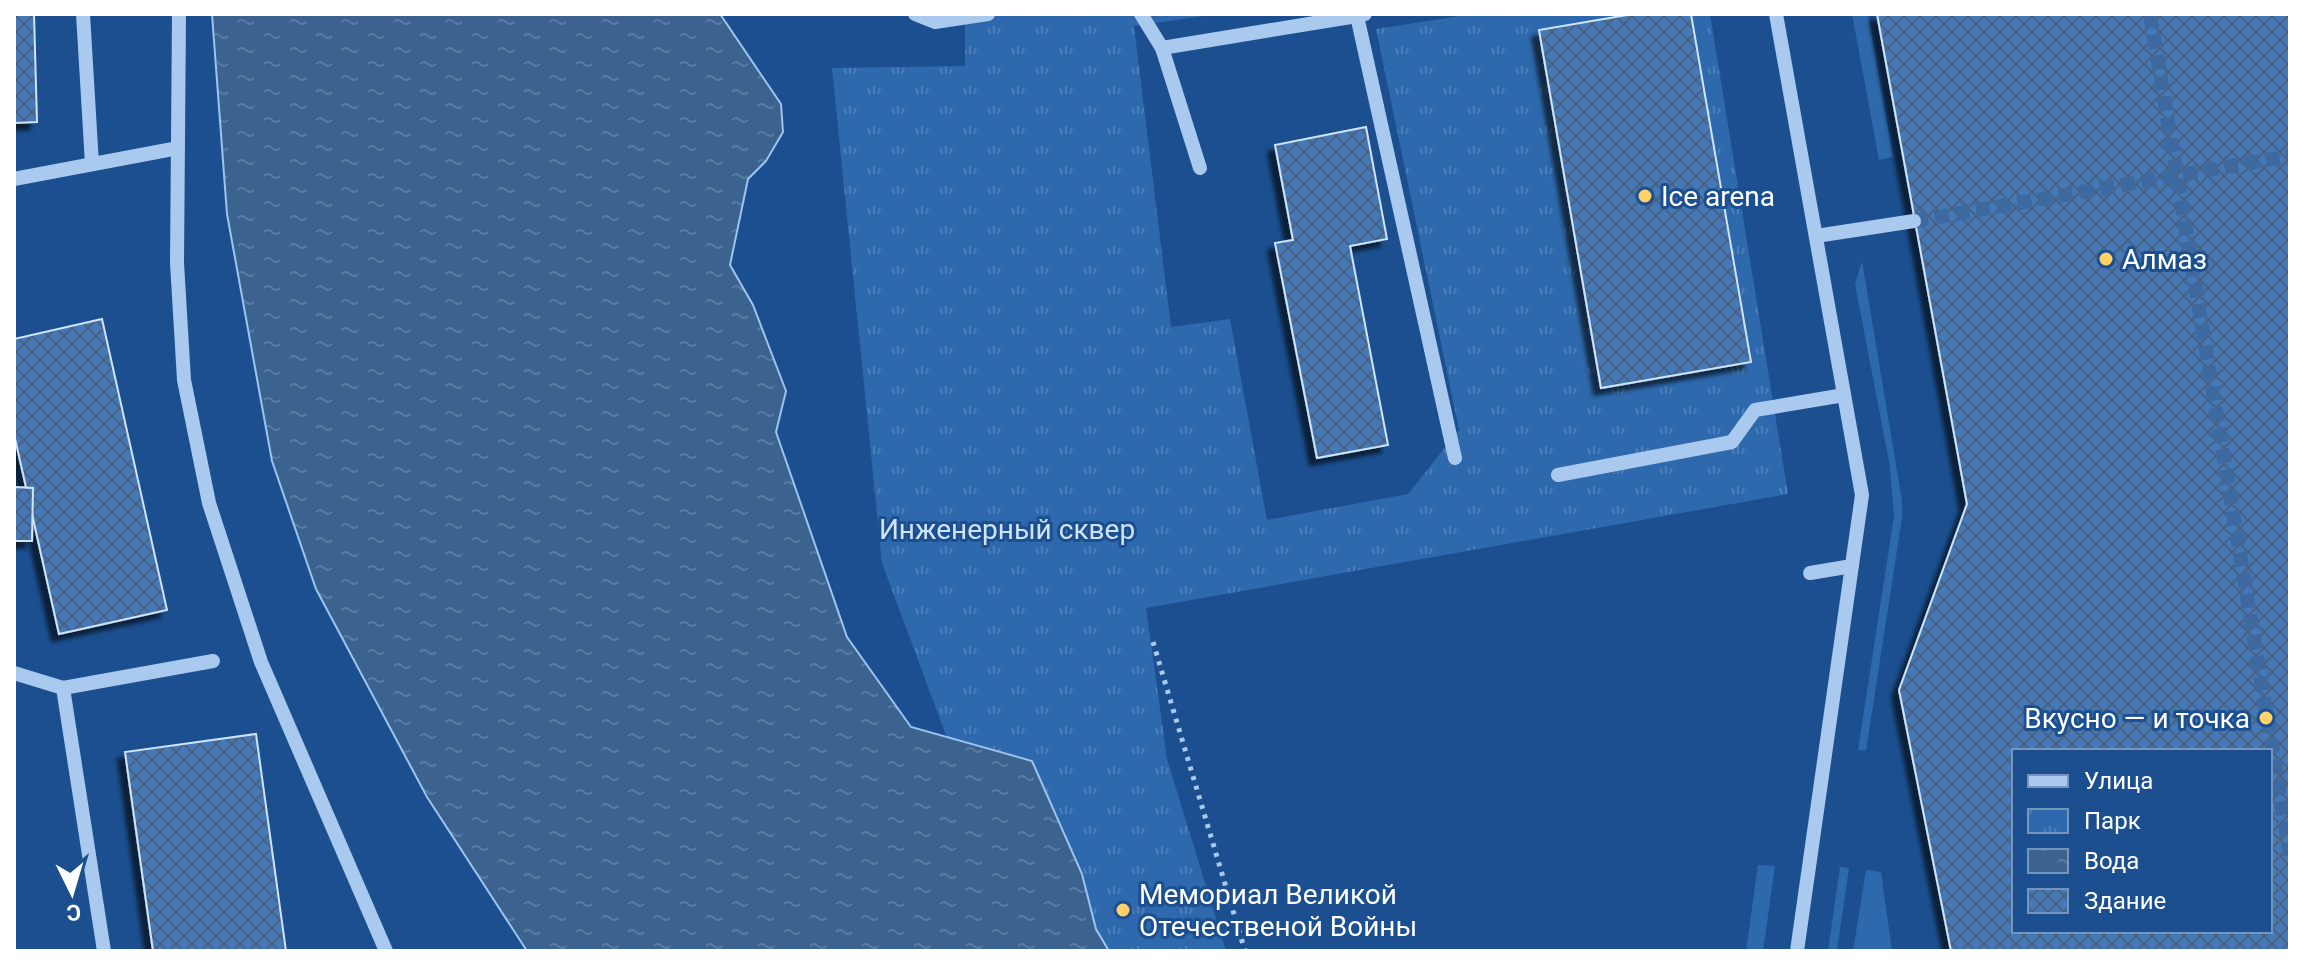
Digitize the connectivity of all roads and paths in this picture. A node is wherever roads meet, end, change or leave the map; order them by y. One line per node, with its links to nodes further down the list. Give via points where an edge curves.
1 (83, 14): 10 (lane)
2 (179, 14): 9 (lane)
3 (915, 14): 4 (lane, via 935,22)
4 (988, 14)
5 (1141, 14): 8 (lane)
6 (1776, 14): 14 (lane)
7 (1361, 15): 8 (lane); 16 (lane)
8 (1162, 48): 11 (lane)
9 (178, 148): 10 (lane); 25 (lane, via 184,380 209,503 261,662)
10 (92, 164): 12 (lane)
11 (1200, 168)
12 (14, 179)
13 (1914, 221): 14 (lane)
14 (1816, 236): 15 (lane)
15 (1844, 395): 17 (lane, via 1755,410 1732,442); 18 (lane, via 1862,495)
16 (1455, 458)
17 (1558, 475)
18 (1852, 566): 19 (lane); 27 (lane)
19 (1810, 573)
20 (1153, 642): 26 (path)
21 (213, 661): 23 (lane)
22 (14, 673): 23 (lane)
23 (63, 688): 24 (lane)
24 (104, 951)
25 (386, 951)
26 (1245, 951)
27 (1797, 951)

